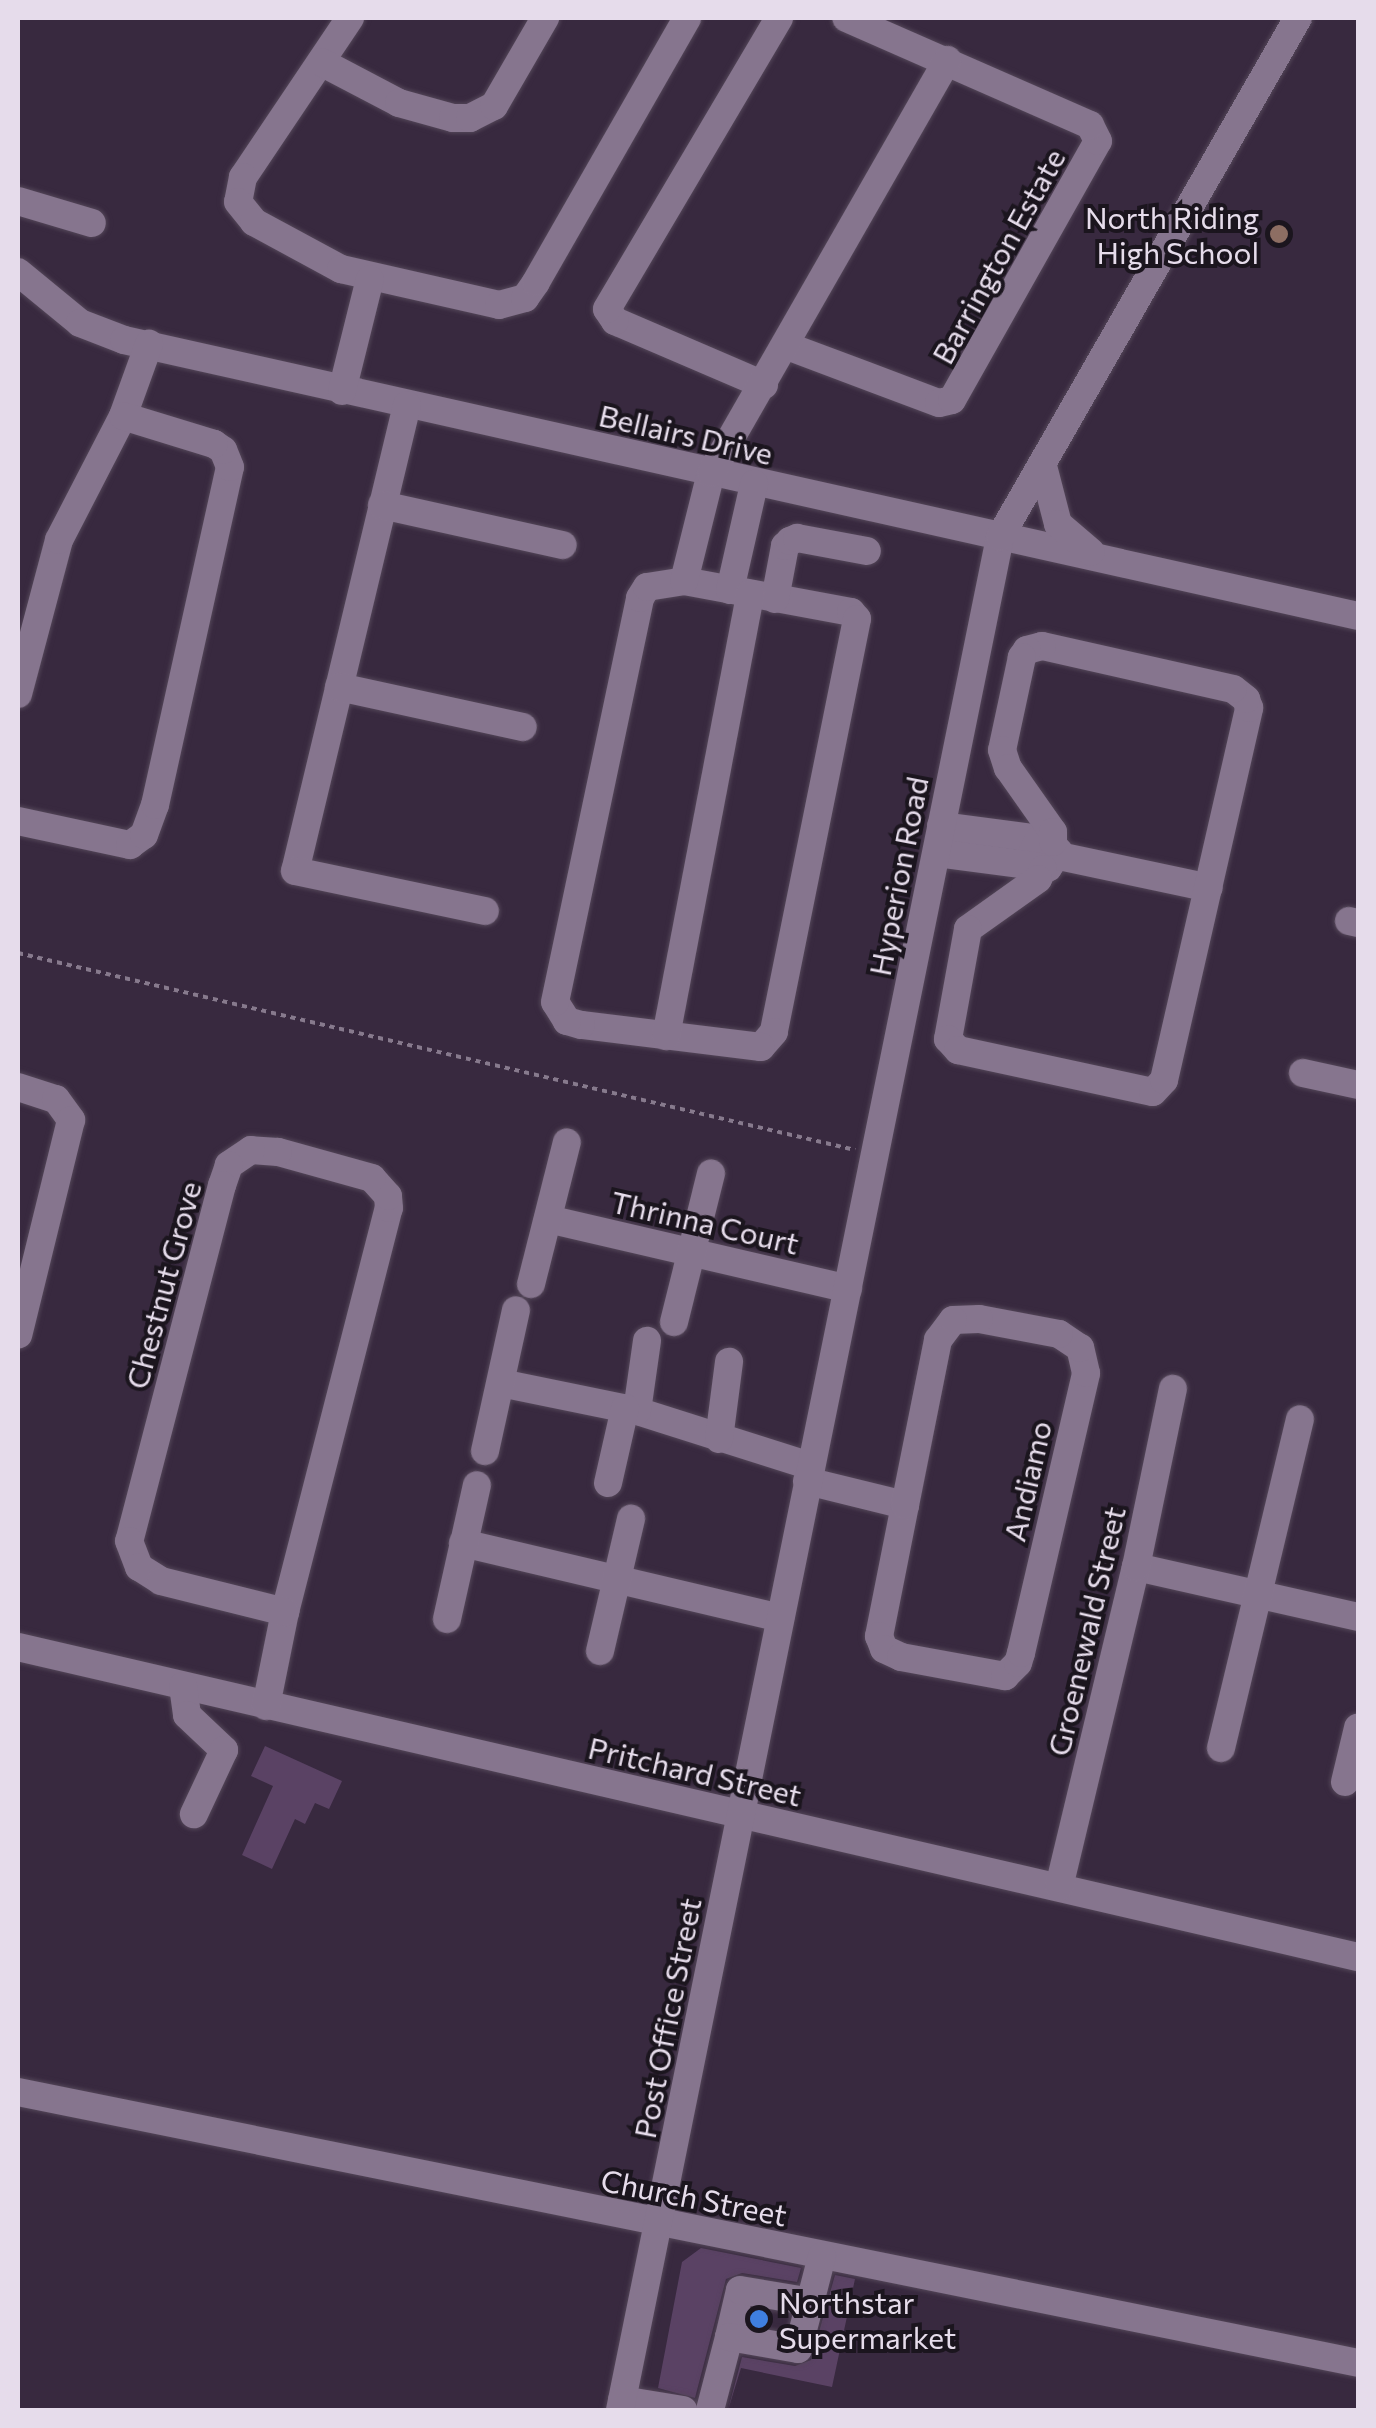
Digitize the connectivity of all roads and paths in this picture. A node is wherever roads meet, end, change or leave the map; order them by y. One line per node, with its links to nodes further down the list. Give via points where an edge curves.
1 (350, 18): 8 (street)
2 (545, 18): 8 (street, via 494,106 470,118 399,102)
3 (687, 18): 12 (street, via 525,298 486,304)
4 (779, 18): 16 (street, via 608,309 615,322)
5 (846, 18): 7 (street, Barrington Estate)
6 (1298, 18): 19 (street, Hyperion Road)
7 (948, 60): 14 (street); 14 (street, Barrington Estate, via 1090,125 1098,141 1094,152 952,400 939,403)
8 (321, 62): 12 (street, via 243,177 238,202 254,222 286,242)
9 (18, 201): 10 (street)
10 (92, 223)
11 (18, 272): 13 (street, Bellairs Drive, via 80,323)
12 (370, 279): 15 (street)
13 (149, 344): 15 (street, Bellairs Drive); 18 (street)
14 (787, 346): 16 (street)
15 (342, 391): 17 (street, Bellairs Drive)
16 (759, 394): 20 (street)
17 (407, 405): 20 (street, Bellairs Drive); 22 (street)
18 (123, 416): 31 (street, via 59,540); 33 (street, via 214,444 230,467 155,805 144,835 130,845)
19 (1043, 466): 23 (street, Hyperion Road); 26 (street, via 1058,524)
20 (711, 473): 21 (street, Bellairs Drive); 27 (street)
21 (754, 484): 23 (street, Bellairs Drive); 28 (street)
22 (382, 505): 24 (street); 30 (street)
23 (1000, 537): 26 (street, Bellairs Drive); 34 (street, Hyperion Road)
24 (563, 545)
25 (867, 551): 28 (street, via 790,540)
26 (1101, 558): 29 (street, Bellairs Drive)
27 (684, 581): 28 (street); 39 (street, via 647,587 640,598 555,1002 567,1021)
28 (751, 594): 39 (street); 39 (street, via 851,612 857,619 774,1032 760,1047)
29 (1358, 616)
30 (339, 687): 32 (street); 37 (street, via 295,871)
31 (18, 694)
32 (523, 727)
33 (18, 821)
34 (939, 840): 35 (street); 44 (street, Hyperion Road)
35 (1046, 855): 36 (street); 36 (street, via 1053,832 1002,750 1028,650 1042,646 1233,688 1250,708); 36 (street, via 1038,879 968,928 948,1040 958,1050 1146,1092 1160,1087)
36 (1208, 888)
37 (485, 911)
38 (18, 953): 44 (path)
39 (666, 1036)
40 (1302, 1073): 41 (street)
41 (1358, 1085)
42 (18, 1087): 52 (street, via 56,1099 71,1120)
43 (567, 1142): 46 (street)
44 (874, 1154): 49 (street, Hyperion Road)
45 (712, 1174): 47 (street)
46 (548, 1218): 47 (street, Thrinna Court); 48 (street)
47 (692, 1254): 49 (street, Thrinna Court); 51 (street)
48 (530, 1284)
49 (848, 1288): 61 (street, Hyperion Road)
50 (516, 1310): 55 (street)
51 (674, 1322)
52 (18, 1335)
53 (646, 1341): 57 (street)
54 (729, 1362): 59 (street)
55 (501, 1383): 57 (street); 60 (street)
56 (1173, 1389): 67 (street, Groenewald Street)
57 (631, 1409): 59 (street); 62 (street)
58 (1300, 1419): 69 (street)
59 (720, 1439): 61 (street)
60 (485, 1451)
61 (808, 1473): 64 (street); 73 (street, Hyperion Road)
62 (608, 1483)
63 (478, 1485): 66 (street)
64 (904, 1504): 64 (street, Andiamo, via 880,1643 900,1657 1005,1676 1018,1663 1086,1373 1080,1348 1059,1334 979,1318 953,1320 938,1340)
65 (631, 1518): 68 (street)
66 (463, 1543): 68 (street); 72 (street)
67 (1136, 1568): 69 (street); 83 (street, Groenewald Street)
68 (616, 1579): 73 (street); 75 (street)
69 (1256, 1594): 71 (street); 79 (street)
70 (285, 1612): 70 (street, Chestnut Grove, via 389,1208 388,1196 372,1178 250,1150 230,1166 222,1185 129,1541 139,1567 160,1581); 77 (street, Chestnut Grove)
71 (1358, 1616)
72 (447, 1618)
73 (780, 1618): 82 (street, Hyperion Road)
74 (18, 1647): 76 (street, Pritchard Street)
75 (600, 1651)
76 (184, 1686): 77 (street, Pritchard Street); 81 (street, via 186,1715 224,1750)
77 (266, 1706): 82 (street, Pritchard Street)
78 (1358, 1728): 80 (street)
79 (1221, 1748)
80 (1345, 1782)
81 (194, 1814)
82 (741, 1814): 83 (street, Pritchard Street); 86 (street, Post Office Street)
83 (1059, 1887): 84 (street, Pritchard Street)
84 (1358, 1957)
85 (18, 2092): 86 (street, Church Street)
86 (660, 2223): 87 (street, Church Street); 91 (street, Post Office Street)
87 (822, 2256): 88 (street); 90 (street, Church Street)
88 (812, 2302): 89 (street, via 798,2350); 89 (street, via 740,2290)
89 (729, 2337): 93 (street)
90 (1358, 2363)
91 (621, 2405): 92 (street)
92 (684, 2410)
93 (710, 2410)

